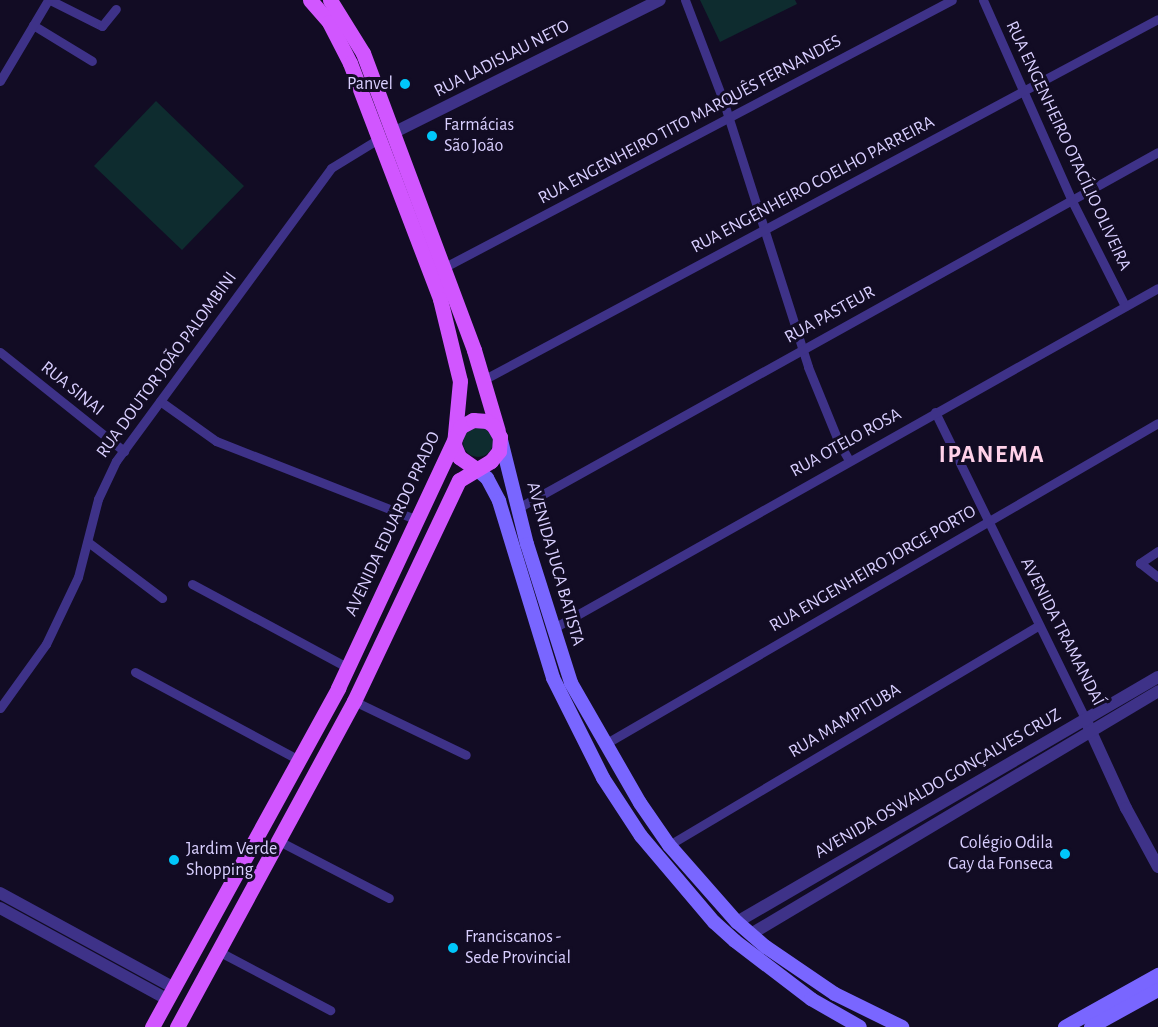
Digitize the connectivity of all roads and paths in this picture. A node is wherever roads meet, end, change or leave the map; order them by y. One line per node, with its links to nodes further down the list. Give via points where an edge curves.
1 (49, 0): 8 (street, via 102,26); 10 (street)
2 (310, 0): 15 (main road, AVENIDA JUCA BATISTA, via 329,22)
3 (330, 0): 15 (main road, AVENIDA JUCA BATISTA, via 363,53)
4 (660, 0): 15 (street, RUA LADISLAU NETO)
5 (685, 0): 14 (street)
6 (952, 0): 14 (street, RUA ENGENHEIRO TITO MARQUÊS FERNANDES)
7 (983, 0): 13 (street, RUA ENGENHEIRO OTACÍLIO OLIVEIRA)
8 (117, 9)
9 (1158, 19): 13 (street, RUA ENGENHEIRO COELHO PARREIRA)
10 (33, 25): 11 (street); 12 (street)
11 (92, 61)
12 (0, 81)
13 (1023, 92): 17 (street, RUA ENGENHEIRO OTACÍLIO OLIVEIRA); 18 (street, RUA ENGENHEIRO COELHO PARREIRA)
14 (729, 118): 18 (street); 19 (street, RUA ENGENHEIRO TITO MARQUÊS FERNANDES)
15 (386, 136): 19 (main road, AVENIDA JUCA BATISTA); 25 (street, RUA DOUTOR JOÃO PALOMBINI, via 332,168); 29 (main road, AVENIDA JUCA BATISTA, via 448,326 460,381)
16 (1158, 152): 17 (street, RUA PASTEUR)
17 (1071, 200): 21 (street, RUA ENGENHEIRO OTACÍLIO OLIVEIRA); 22 (street, RUA PASTEUR)
18 (766, 229): 22 (street); 24 (street, RUA ENGENHEIRO COELHO PARREIRA)
19 (443, 268): 24 (main road, AVENIDA JUCA BATISTA)
20 (1158, 288): 21 (street, RUA OTELO ROSA)
21 (1125, 306): 26 (street, RUA OTELO ROSA)
22 (803, 349): 31 (street); 33 (street, RUA PASTEUR)
23 (0, 352): 30 (street, RUA SINAI)
24 (483, 380): 28 (main road, AVENIDA JUCA BATISTA)
25 (160, 401): 30 (street, RUA DOUTOR JOÃO PALOMBINI); 34 (street, via 216,441)
26 (934, 412): 31 (street, RUA OTELO ROSA); 35 (street, AVENIDA TRAMANDAÍ)
27 (1158, 423): 35 (street, RUA ENGENHEIRO JORGE PORTO)
28 (500, 437): 29 (main road, AVENIDA EDUARDO PRADO, via 493,425 473,420 459,427); 32 (main road, via 496,457); 33 (main road, AVENIDA JUCA BATISTA)
29 (454, 438): 32 (main road, AVENIDA JUCA BATISTA, via 459,458); 34 (main road, AVENIDA EDUARDO PRADO)
30 (124, 451): 36 (street, RUA DOUTOR JOÃO PALOMBINI, via 98,499)
31 (849, 460): 42 (street, RUA OTELO ROSA)
32 (475, 468): 47 (main road, via 459,480); 76 (main road, AVENIDA JUCA BATISTA, via 487,478 500,501 553,678 603,778 641,836 735,941 811,999)
33 (518, 508): 42 (main road, AVENIDA JUCA BATISTA)
34 (418, 520): 43 (main road, AVENIDA EDUARDO PRADO)
35 (987, 521): 41 (street, AVENIDA TRAMANDAÍ); 50 (street, RUA ENGENHEIRO JORGE PORTO)
36 (88, 542): 40 (street); 48 (street, RUA DOUTOR JOÃO PALOMBINI, via 78,578 45,644)
37 (1158, 551): 38 (street, via 1140,563)
38 (1158, 577)
39 (192, 584): 43 (street)
40 (162, 597)
41 (1038, 626): 49 (street, AVENIDA TRAMANDAÍ); 58 (street, RUA MAMPITUBA)
42 (552, 629): 50 (main road, AVENIDA JUCA BATISTA, via 570,683)
43 (348, 667): 52 (main road, AVENIDA EDUARDO PRADO)
44 (135, 672): 52 (street)
45 (1158, 677): 49 (street, AVENIDA OSWALDO GONÇALVES CRUZ)
46 (1158, 691): 49 (street, AVENIDA OSWALDO GONÇALVES CRUZ)
47 (354, 701): 51 (street); 56 (main road)
48 (0, 708)
49 (1088, 724): 53 (street, AVENIDA OSWALDO GONÇALVES CRUZ); 55 (street, AVENIDA OSWALDO GONÇALVES CRUZ); 61 (street, AVENIDA TRAMANDAÍ)
50 (605, 744): 58 (main road, AVENIDA JUCA BATISTA)
51 (466, 755)
52 (299, 760): 54 (main road, AVENIDA EDUARDO PRADO)
53 (968, 788): 55 (street); 59 (street, AVENIDA OSWALDO GONÇALVES CRUZ)
54 (284, 789): 56 (main road, via 293,799); 72 (main road, AVENIDA EDUARDO PRADO)
55 (976, 800): 60 (street, AVENIDA OSWALDO GONÇALVES CRUZ)
56 (290, 815): 57 (main road)
57 (277, 840): 63 (street); 68 (main road)
58 (669, 845): 65 (main road, AVENIDA JUCA BATISTA)
59 (863, 850): 60 (street); 65 (street, AVENIDA OSWALDO GONÇALVES CRUZ)
60 (871, 862): 66 (street, AVENIDA OSWALDO GONÇALVES CRUZ)
61 (1158, 867)
62 (0, 893): 67 (street)
63 (389, 898)
64 (0, 908): 67 (street)
65 (737, 922): 66 (main road, AVENIDA JUCA BATISTA)
66 (750, 934): 77 (main road, AVENIDA JUCA BATISTA, via 835,994)
67 (80, 944): 72 (street)
68 (218, 951): 70 (main road); 73 (street)
69 (1158, 975): 78 (main road)
70 (200, 986): 72 (main road, via 183,997); 75 (main road)
71 (1158, 990): 79 (main road)
72 (170, 993): 74 (main road, AVENIDA EDUARDO PRADO)
73 (330, 1010)
74 (152, 1027)
75 (177, 1027)
76 (860, 1027)
77 (902, 1027)
78 (1065, 1027)
79 (1091, 1027)

